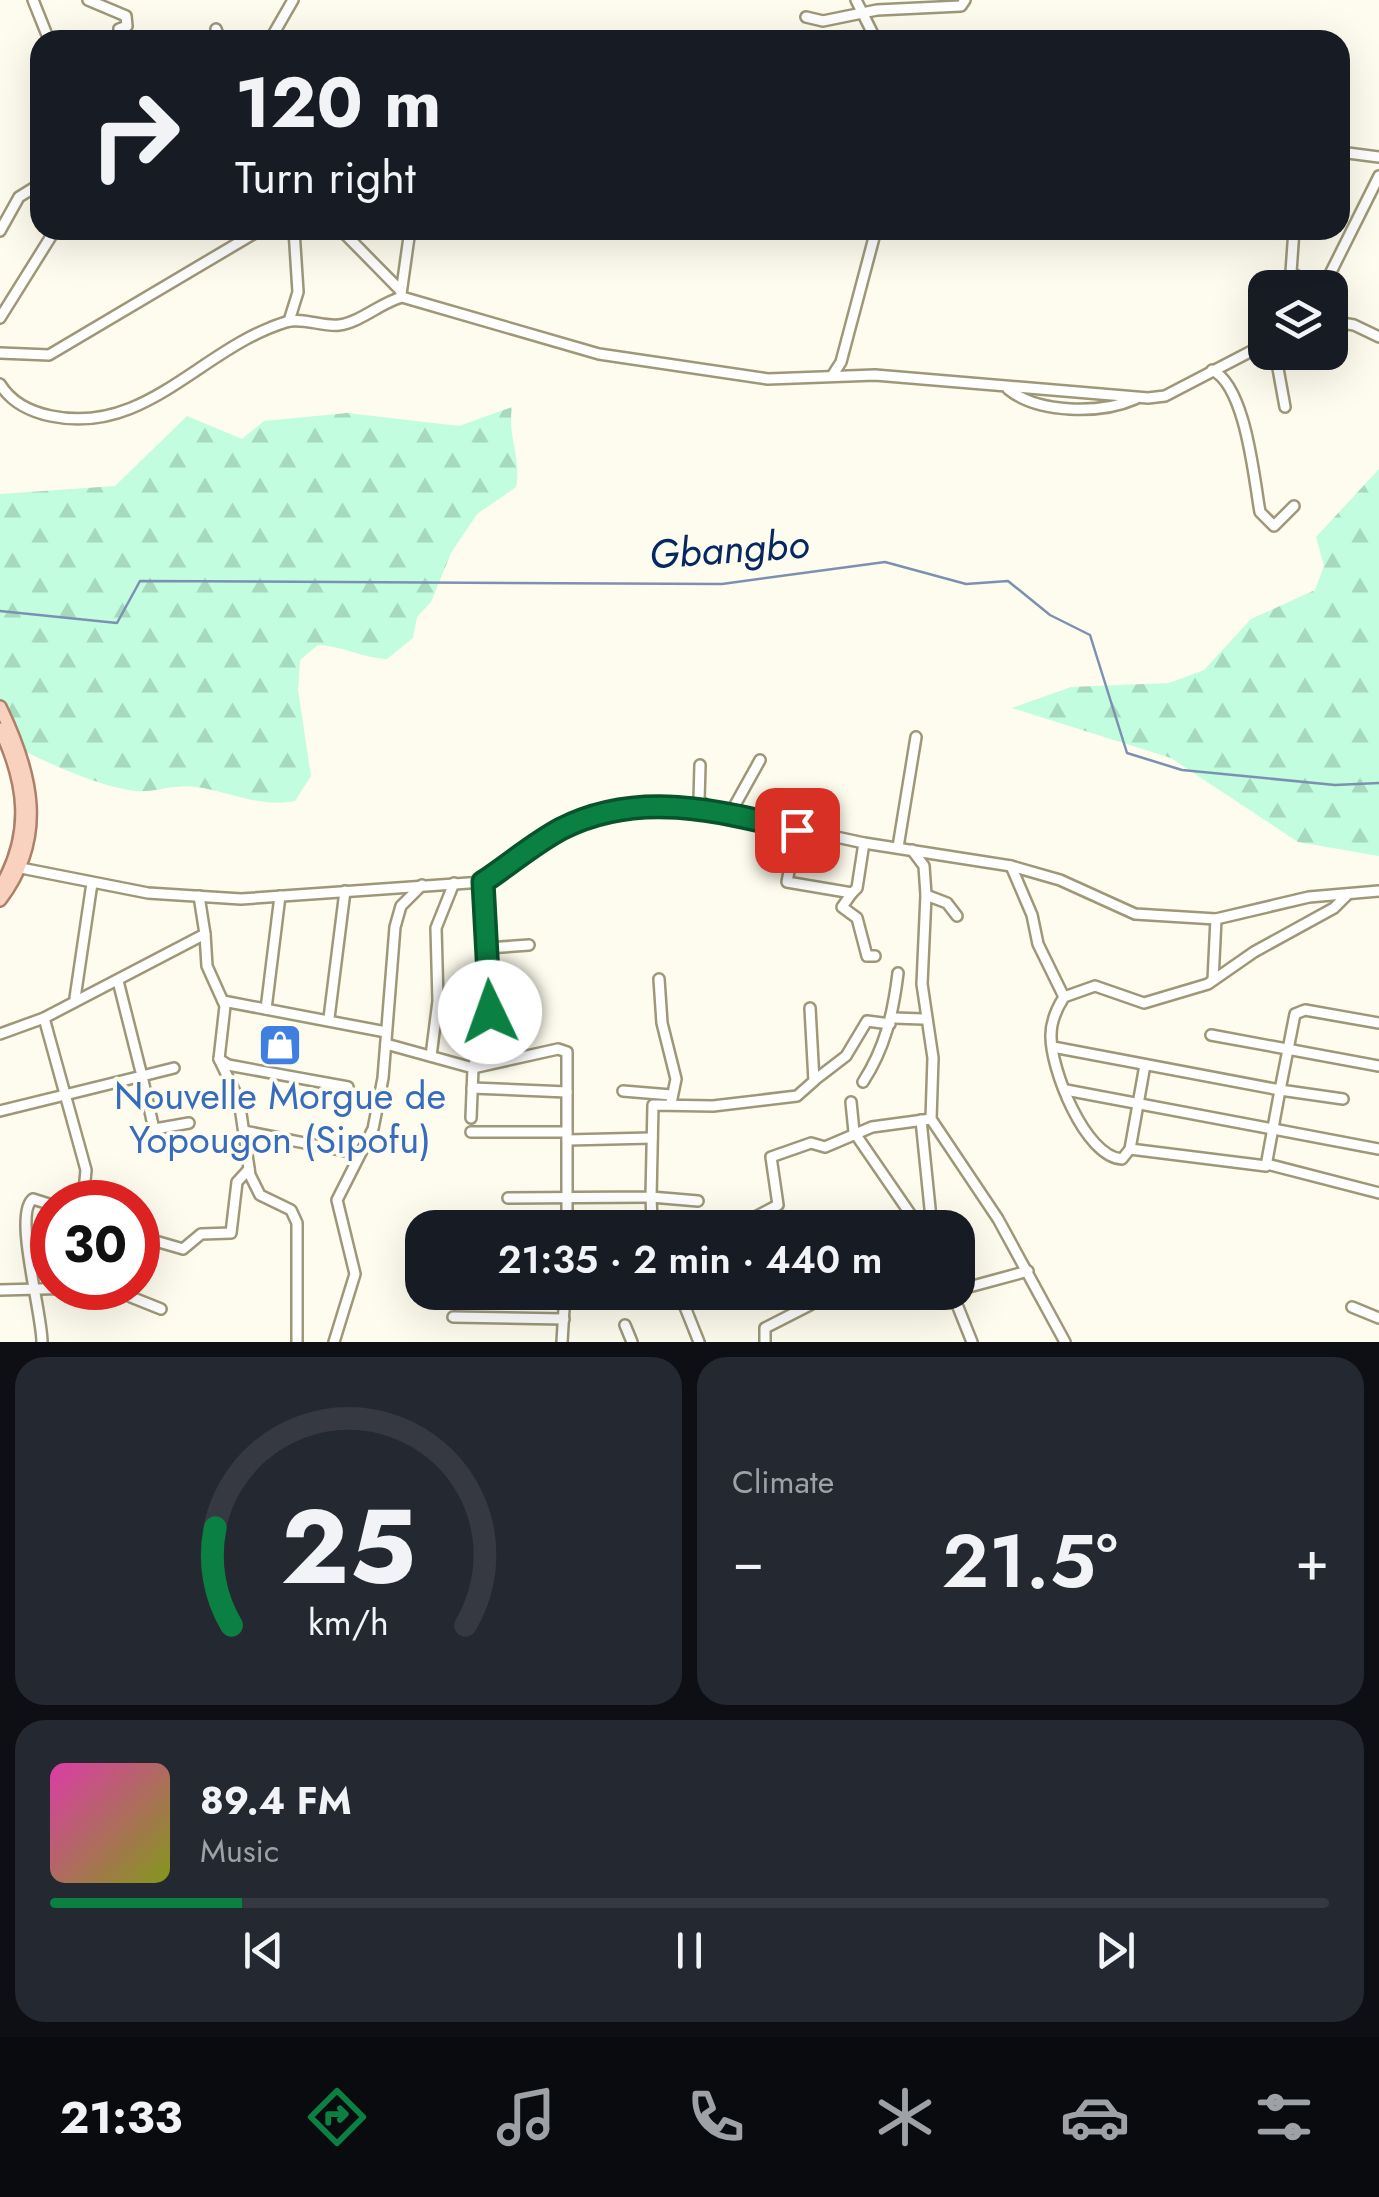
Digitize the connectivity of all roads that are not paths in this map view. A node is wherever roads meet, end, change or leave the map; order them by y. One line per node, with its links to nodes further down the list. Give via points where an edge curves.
1 (33, 0): 8 (street)
2 (88, 0): 9 (street, via 126,16)
3 (293, 0): 10 (street)
4 (856, 0): 6 (street)
5 (965, 0): 6 (street, via 962,6)
6 (860, 13): 7 (street, via 823,21); 11 (street)
7 (806, 17)
8 (45, 30)
9 (119, 30)
10 (276, 30)
11 (870, 30)
12 (1350, 153): 13 (street)
13 (1379, 157)
14 (1379, 176): 17 (street)
15 (30, 190): 16 (street, via 19,196)
16 (0, 231)
17 (1350, 234)
18 (50, 240): 29 (street)
19 (243, 240): 34 (street, via 49,355)
20 (295, 240): 30 (street, via 298,292)
21 (351, 240): 28 (street)
22 (409, 240): 28 (street)
23 (873, 240): 37 (street)
24 (1293, 240): 26 (street)
25 (1347, 240): 27 (street)
26 (1290, 270)
27 (1332, 270)
28 (401, 293): 30 (street, via 346,324); 37 (street, via 616,357 768,379)
29 (0, 318)
30 (289, 321): 38 (street, via 120,416 72,420 39,413)
31 (1348, 323): 32 (street)
32 (1379, 337)
33 (1248, 352): 35 (street)
34 (0, 353)
35 (1212, 370): 37 (street, via 1165,396 1138,398); 40 (street, via 1232,395 1256,468 1260,512 1274,526)
36 (1278, 370): 39 (street)
37 (838, 374)
38 (0, 384)
39 (1285, 407)
40 (1294, 506)
41 (0, 707): 57 (main road, via 32,796)
42 (0, 729): 62 (main road, via 18,770 24,823)
43 (916, 737): 52 (street)
44 (760, 760): 49 (street)
45 (700, 765): 46 (street)
46 (699, 790): 47 (street); 48 (street, via 699,800)
47 (682, 807): 48 (street); 58 (street, via 601,812 559,830)
48 (712, 811): 49 (street)
49 (730, 814): 50 (street)
50 (797, 830): 51 (street); 65 (street, via 787,882)
51 (864, 843): 52 (street); 65 (street)
52 (898, 847): 53 (street)
53 (912, 850): 54 (street); 55 (street)
54 (942, 853): 55 (street); 56 (street)
55 (924, 866): 69 (street)
56 (1011, 866): 72 (street, via 1134,914); 81 (street)
57 (21, 868): 59 (street); 70 (main road)
58 (483, 882): 60 (street); 75 (street)
59 (92, 883): 67 (street); 82 (street)
60 (454, 883): 61 (street); 97 (street, via 436,928)
61 (422, 885): 63 (street); 91 (street, via 401,906 395,927)
62 (0, 888)
63 (345, 891): 68 (street); 87 (street)
64 (1379, 891): 66 (street)
65 (852, 893): 76 (street, via 842,907 857,918 867,956)
66 (1348, 894): 72 (street); 79 (street)
67 (199, 896): 68 (street); 73 (street)
68 (280, 896): 85 (street)
69 (926, 896): 71 (street, via 946,903); 88 (street)
70 (0, 900)
71 (956, 916)
72 (1216, 919): 79 (street)
73 (205, 934): 80 (street); 83 (street, via 207,966)
74 (528, 946): 75 (street)
75 (488, 948): 102 (street, via 490,1012)
76 (874, 956)
77 (898, 973): 89 (street)
78 (659, 980): 113 (street, via 676,1080)
79 (1214, 980): 81 (street, via 1144,1003 1095,986)
80 (118, 981): 82 (street); 103 (street)
81 (1064, 997): 95 (street)
82 (75, 998): 86 (street)
83 (224, 1001): 85 (street); 98 (street)
84 (810, 1008): 104 (street)
85 (266, 1009): 87 (street)
86 (44, 1018): 92 (street); 112 (street)
87 (329, 1018): 91 (street)
88 (923, 1019): 89 (street); 119 (street, via 932,1058)
89 (892, 1021): 104 (street, via 867,1021 846,1056); 105 (street, via 878,1063)
90 (1379, 1023): 96 (street, via 1300,1010)
91 (386, 1032): 94 (street)
92 (0, 1034)
93 (1211, 1035): 96 (street)
94 (386, 1044): 97 (street); 162 (street, via 373,1128 337,1200 355,1274)
95 (1053, 1047): 99 (street); 108 (street)
96 (1289, 1050): 100 (street); 109 (street)
97 (431, 1056): 102 (street)
98 (218, 1060): 106 (street); 121 (street, via 239,1100)
99 (1145, 1066): 109 (street); 116 (street)
100 (1379, 1066)
101 (174, 1068): 103 (street)
102 (473, 1068): 107 (street); 111 (street, via 565,1050)
103 (142, 1076): 112 (street); 120 (street, via 155,1129)
104 (814, 1081): 113 (street, via 797,1096 713,1106)
105 (863, 1082)
106 (348, 1087)
107 (472, 1088): 111 (street); 118 (street)
108 (1066, 1090): 116 (street); 127 (street, via 1102,1154 1122,1159)
109 (1280, 1090): 114 (street); 122 (street)
110 (623, 1091): 113 (street)
111 (567, 1092): 125 (street)
112 (67, 1094): 117 (street); 132 (street)
113 (671, 1099): 126 (street, via 654,1106)
114 (1343, 1100)
115 (851, 1102): 124 (street)
116 (1137, 1105): 122 (street); 127 (street)
117 (0, 1111)
118 (471, 1118)
119 (926, 1120): 124 (street); 143 (street); 146 (street)
120 (189, 1123)
121 (244, 1130): 129 (street); 131 (street)
122 (1274, 1130): 128 (street); 130 (street)
123 (471, 1132): 125 (street)
124 (854, 1132): 141 (street, via 825,1147 810,1143 772,1157 778,1205); 142 (street)
125 (567, 1136): 126 (street); 136 (street)
126 (652, 1138): 134 (street)
127 (1130, 1149): 130 (street)
128 (1379, 1149)
129 (345, 1151)
130 (1267, 1164): 133 (street)
131 (249, 1169): 144 (street, via 237,1182 231,1233 200,1234 183,1250); 161 (street, via 260,1195 290,1210 296,1224)
132 (85, 1180)
133 (1379, 1193)
134 (652, 1197): 136 (street); 137 (street); 140 (street)
135 (508, 1198): 136 (street)
136 (568, 1199): 139 (street)
137 (698, 1200)
138 (30, 1203): 145 (street)
139 (568, 1210)
140 (652, 1210)
141 (768, 1210)
142 (908, 1210)
143 (931, 1210)
144 (160, 1243)
145 (30, 1259)
146 (1028, 1271): 147 (street); 168 (street)
147 (975, 1286)
148 (30, 1289): 149 (street)
149 (0, 1290)
150 (1352, 1308): 157 (street)
151 (40, 1310): 160 (street)
152 (564, 1310): 158 (street)
153 (687, 1310): 165 (street)
154 (799, 1310): 166 (street, via 765,1328)
155 (961, 1310): 167 (street)
156 (453, 1317): 158 (street)
157 (1379, 1318)
158 (564, 1320): 163 (street)
159 (625, 1325): 164 (street)
160 (42, 1342)
161 (296, 1342)
162 (334, 1342)
163 (562, 1342)
164 (632, 1342)
165 (699, 1342)
166 (765, 1342)
167 (972, 1342)
168 (1065, 1342)

